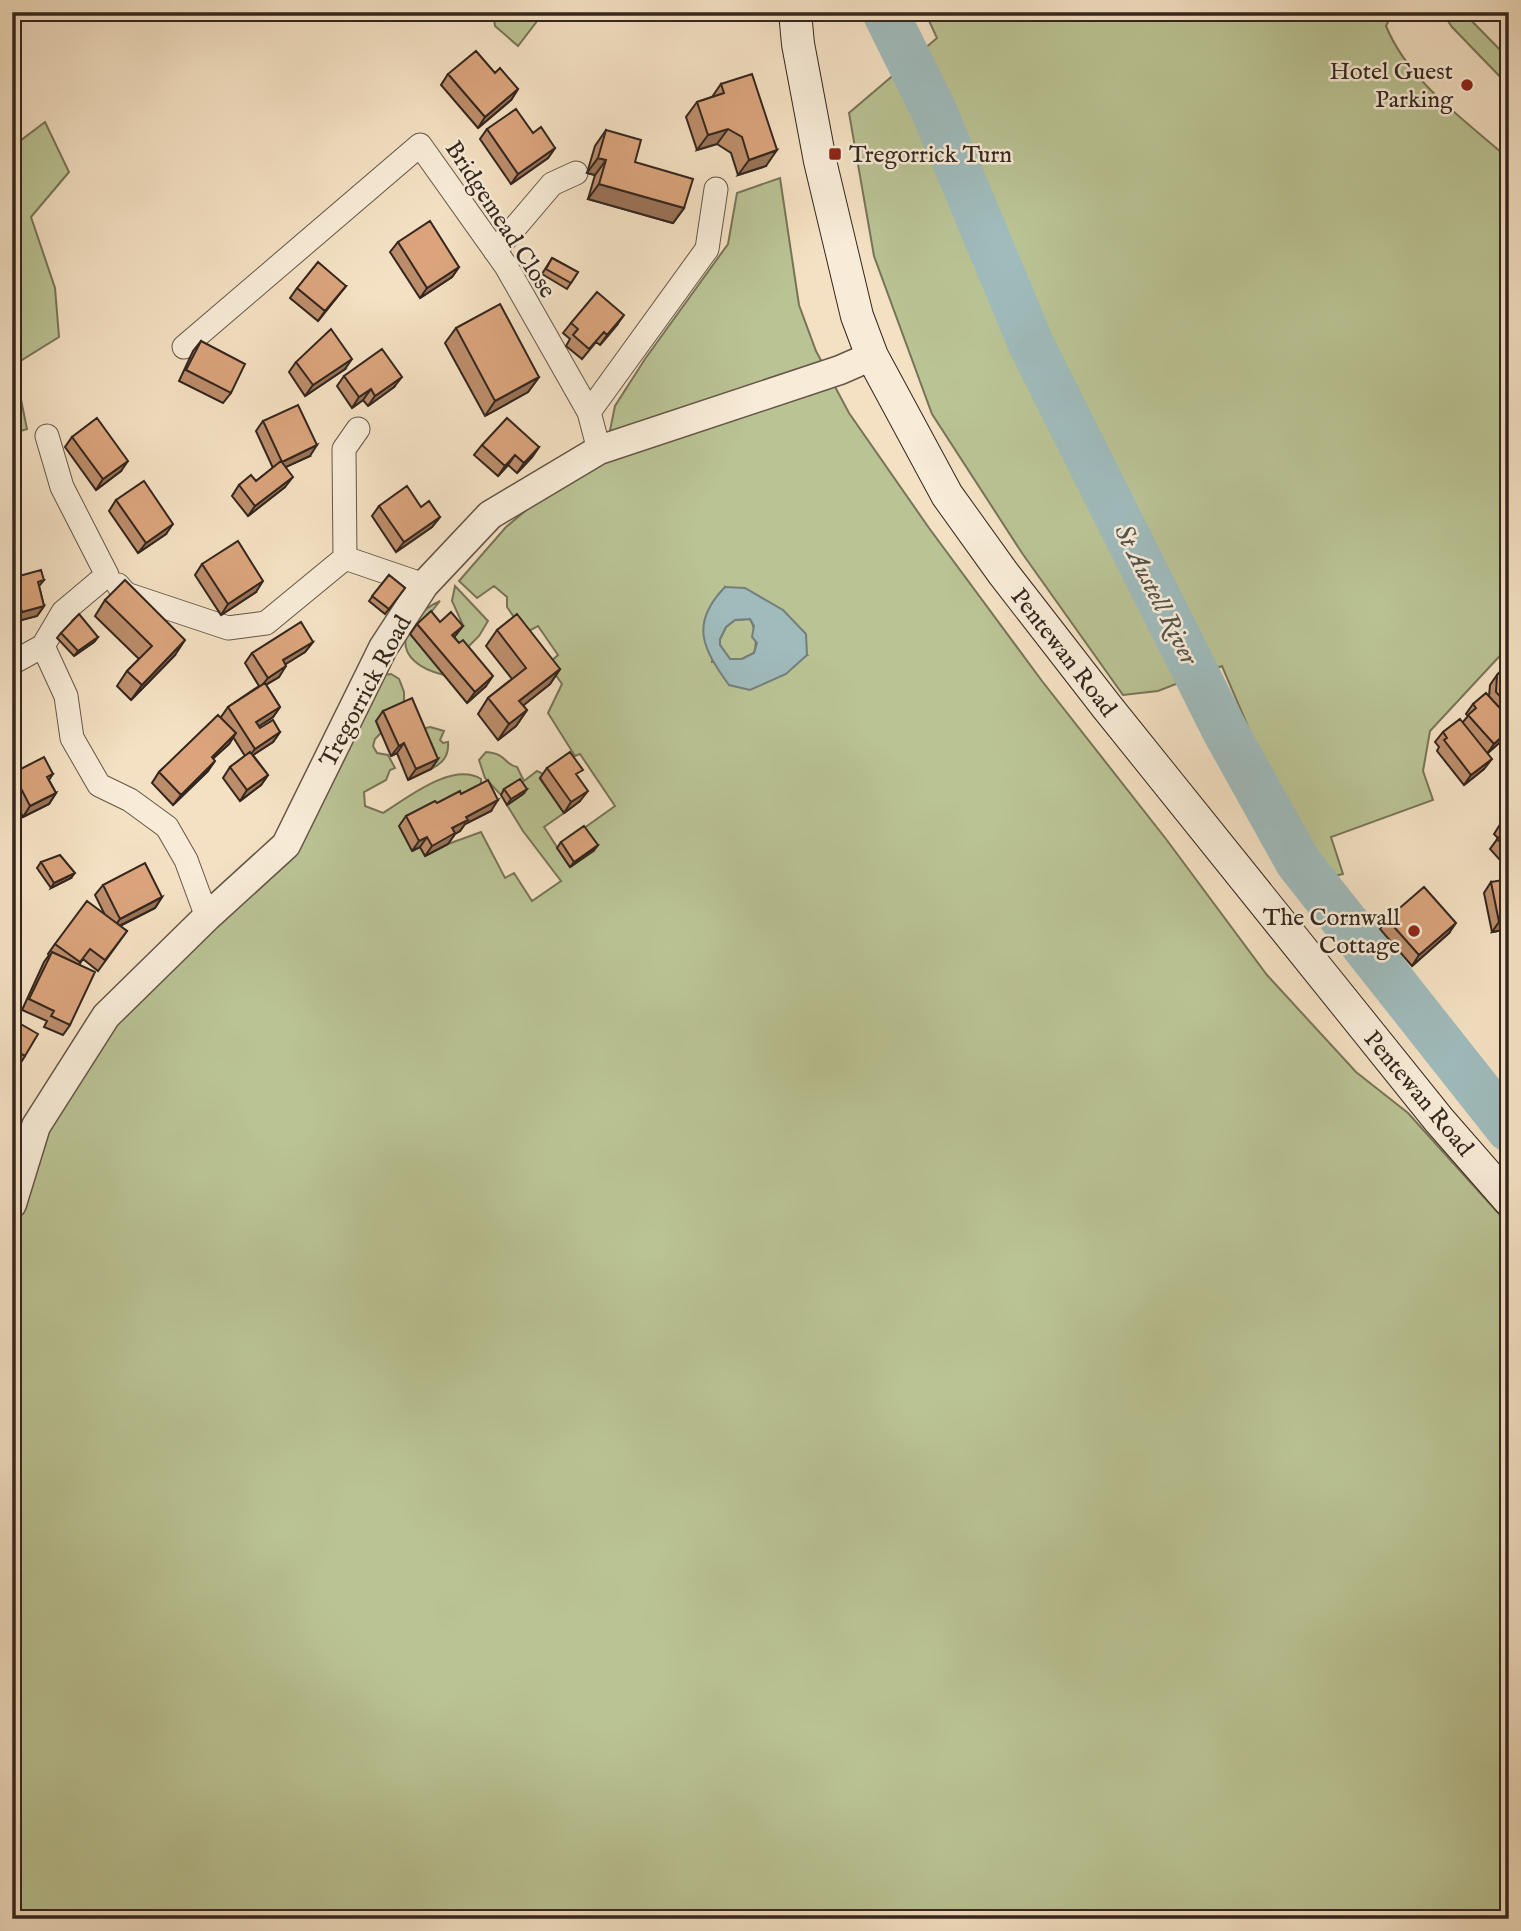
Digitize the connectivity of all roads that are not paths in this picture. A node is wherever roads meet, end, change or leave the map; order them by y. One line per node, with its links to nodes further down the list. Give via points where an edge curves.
1 (795, 12): 6 (main road, Pentewan Road, via 820,161 857,316)
2 (576, 173): 4 (street, via 552,184)
3 (716, 189): 7 (street, via 707,249)
4 (495, 251): 5 (street, Bridgemead Close, via 420,145); 7 (street, Bridgemead Close)
5 (184, 347)
6 (872, 356): 10 (street, Tregorrick Road); 17 (main road, Pentewan Road, via 947,495 1003,573 1280,924)
7 (589, 412): 10 (street, Bridgemead Close)
8 (358, 429): 11 (street, via 344,449)
9 (47, 436): 12 (street, via 62,486)
10 (599, 450): 13 (street, Tregorrick Road, via 490,515)
11 (345, 558): 12 (street, via 266,623 229,628 126,594); 13 (street)
12 (107, 575): 14 (street, via 63,612)
13 (424, 585): 16 (street, Tregorrick Road, via 383,648 285,845)
14 (43, 646): 15 (street); 16 (street, via 66,696 72,738 99,785 130,800 167,827 186,860)
15 (12, 663)
16 (207, 917): 18 (street, Tregorrick Road, via 106,1016 36,1126)
17 (1509, 1200)
18 (12, 1204)

